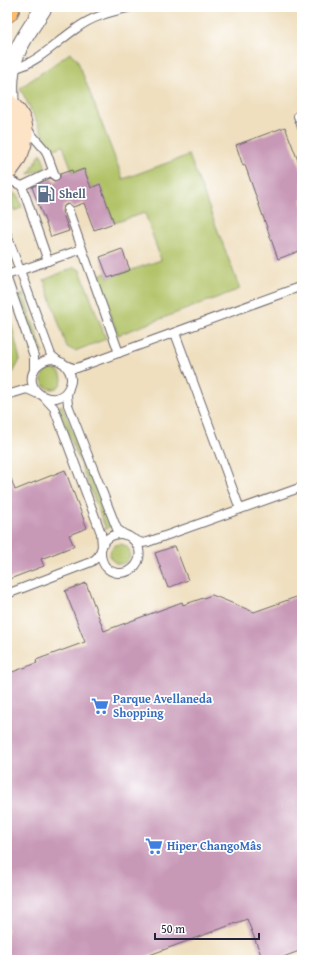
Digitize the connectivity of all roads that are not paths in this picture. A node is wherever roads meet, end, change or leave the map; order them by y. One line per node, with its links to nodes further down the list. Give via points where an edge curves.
1 (9, 7): 4 (highway)
2 (44, 7): 5 (street, via 19,49)
3 (131, 7): 5 (lane, via 99,15 29,64)
4 (7, 11)
5 (12, 69): 6 (street)
6 (12, 110): 9 (main road, via 22,128 22,143); 11 (lane, via 46,151 54,173)
7 (298, 116): 8 (lane)
8 (302, 127)
9 (7, 169)
10 (7, 179): 11 (lane)
11 (22, 186): 15 (lane)
12 (68, 209): 14 (lane)
13 (7, 235): 16 (lane)
14 (82, 249): 15 (lane); 21 (lane)
15 (48, 261): 16 (lane)
16 (21, 271): 17 (lane); 22 (lane, via 51,355)
17 (7, 275)
18 (7, 279): 24 (lane, via 34,356)
19 (302, 286): 20 (lane)
20 (175, 333): 21 (lane); 30 (lane)
21 (119, 353): 23 (lane)
22 (60, 362): 23 (lane); 24 (lane, via 45,360); 25 (lane, via 70,373)
23 (77, 368): 25 (lane)
24 (34, 372): 26 (lane, via 28,385); 28 (lane, via 33,386)
25 (70, 384): 28 (lane, via 61,396 55,398); 31 (lane, via 68,405 117,529)
26 (21, 390): 27 (lane); 28 (lane, via 32,390)
27 (7, 395)
28 (41, 395): 33 (lane, via 54,408 101,532)
29 (302, 486): 30 (lane)
30 (240, 509): 32 (lane)
31 (128, 536): 32 (lane); 33 (lane, via 109,537); 34 (lane, via 136,542)
32 (148, 542): 34 (lane)
33 (101, 548): 35 (lane, via 98,556); 36 (lane, via 100,556)
34 (139, 554): 36 (lane, via 138,561 129,571 116,573)
35 (91, 562): 36 (lane); 37 (lane)
36 (105, 566)
37 (7, 594)

